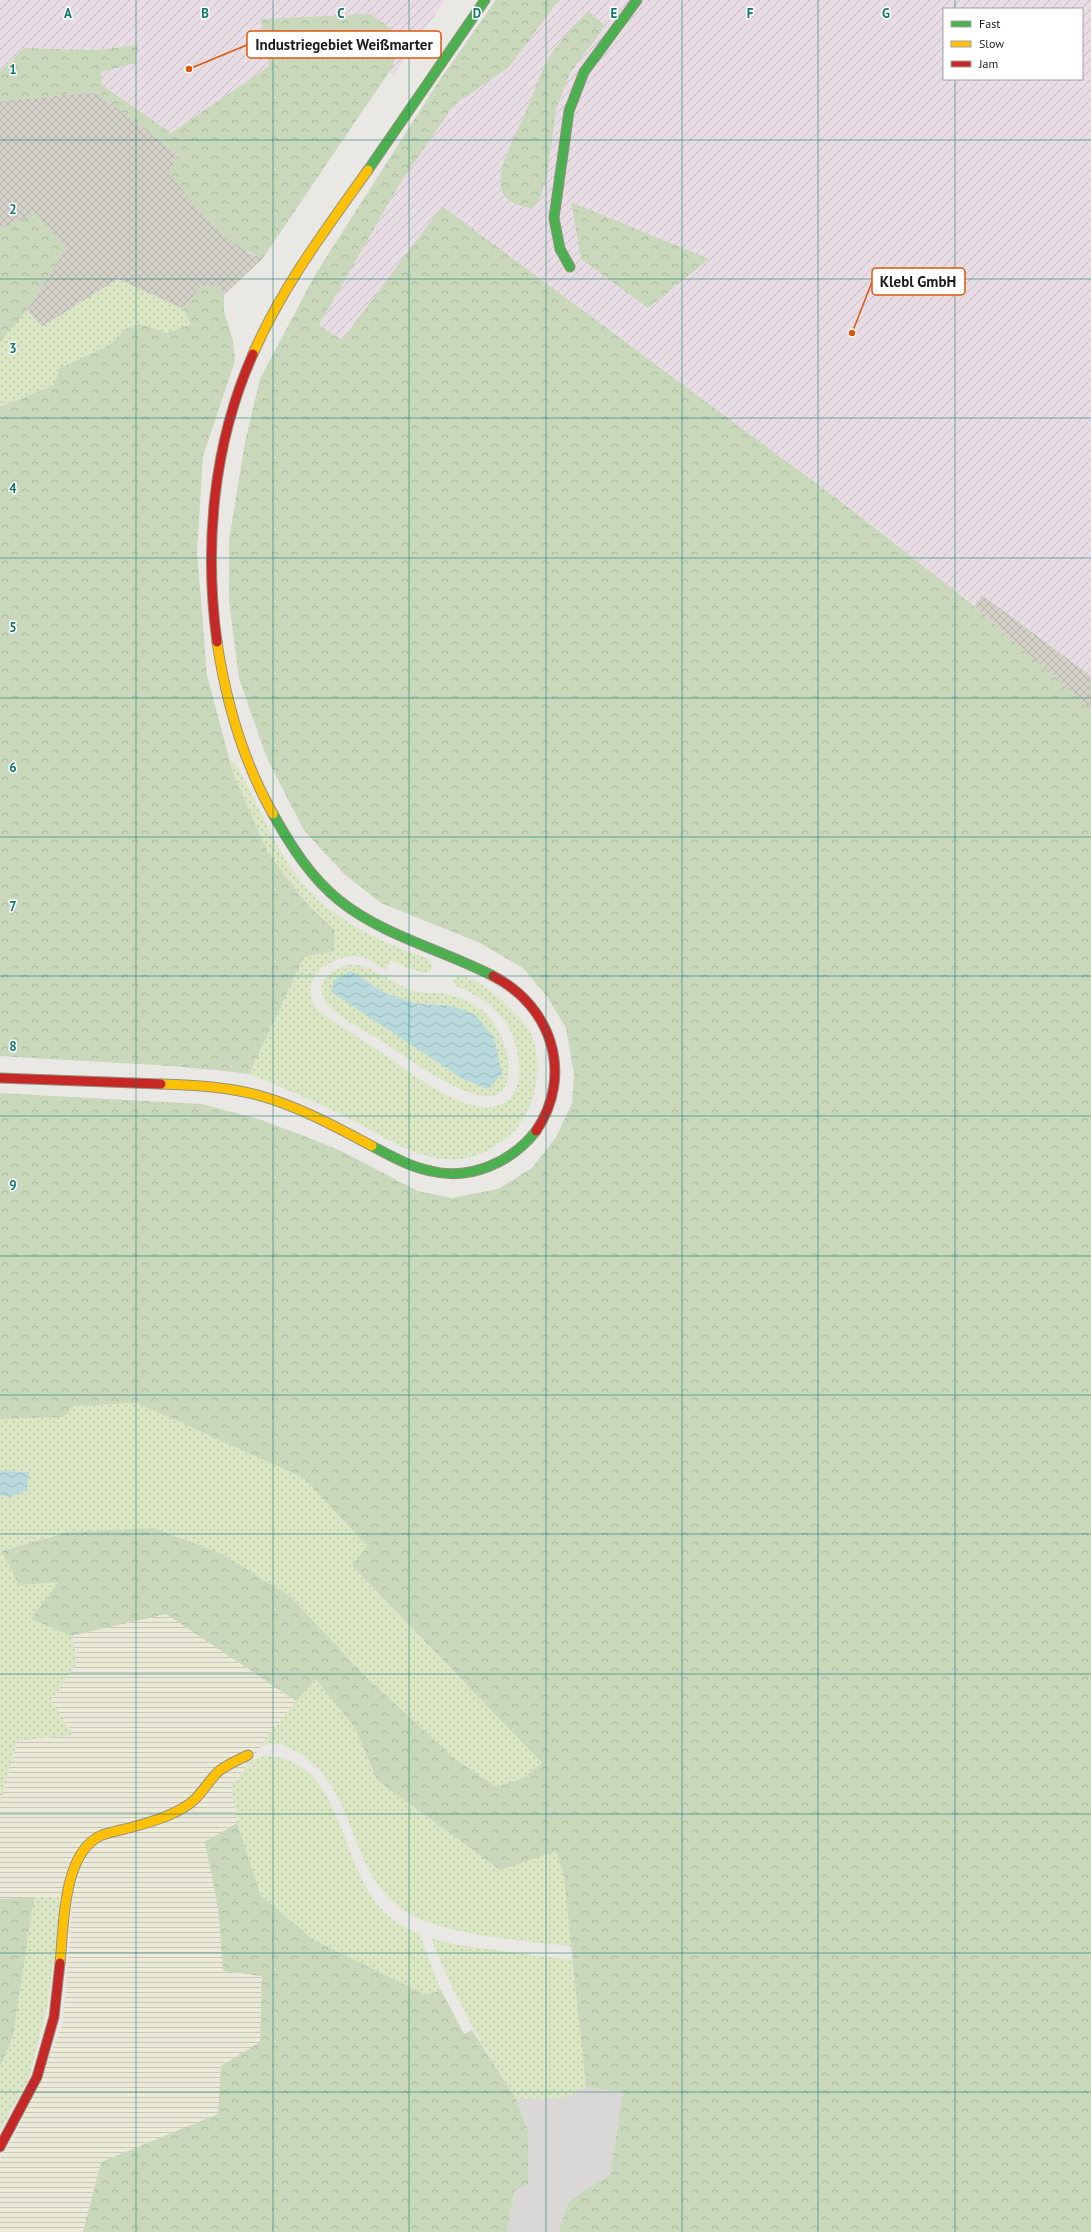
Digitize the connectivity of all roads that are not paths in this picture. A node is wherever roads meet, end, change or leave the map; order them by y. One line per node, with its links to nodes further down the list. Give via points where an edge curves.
1 (485, 0): 4 (main road, via 294,278 263,331 233,406 222,446 212,522 210,575 220,664 230,710 262,794 283,832 309,868 337,898 364,916 394,931 489,972 513,987 534,1007 547,1029 554,1060 555,1089 545,1116 530,1141 511,1156 482,1169 459,1174 438,1173 396,1157 294,1106 257,1094 170,1084)
2 (637, 0): 3 (main road, via 584,72 569,111 554,218 560,249)
3 (570, 267)
4 (0, 1078)
5 (248, 1755): 6 (main road, via 218,1772 198,1798 184,1808 153,1822 102,1835 91,1842 82,1853 68,1884 54,2017 40,2069)
6 (0, 2147)

